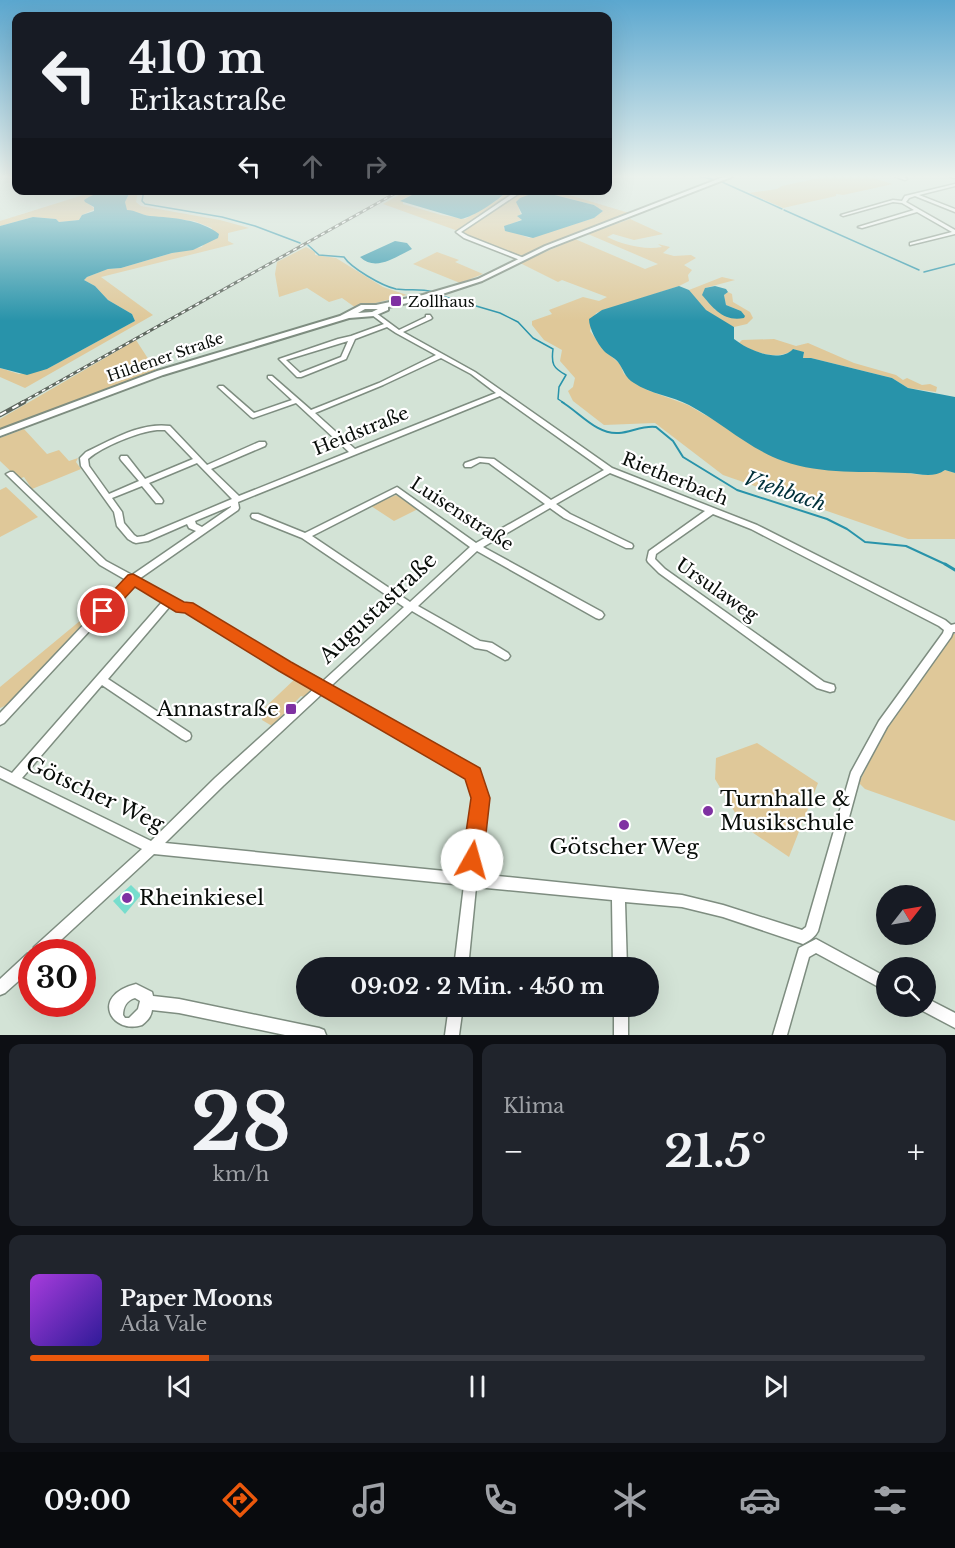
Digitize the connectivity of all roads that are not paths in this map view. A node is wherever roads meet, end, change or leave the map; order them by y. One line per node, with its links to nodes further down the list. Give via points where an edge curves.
1 (470, 224): 8 (street, via 458,232)
2 (606, 224): 8 (main road)
3 (869, 224): 5 (street)
4 (941, 224): 6 (street)
5 (860, 227)
6 (955, 232): 7 (street)
7 (912, 244)
8 (522, 259): 9 (main road, via 480,280)
9 (377, 310): 11 (street, Rietherbach); 20 (main road, Hildener Straße, via 160,373)
10 (428, 316): 12 (street)
11 (387, 325): 12 (street, Rietherbach); 13 (street)
12 (398, 332): 14 (street, Rietherbach)
13 (352, 338): 13 (street, via 340,340 282,359 299,376 344,358)
14 (442, 355): 17 (street, Rietherbach); 19 (street)
15 (270, 377): 18 (street)
16 (221, 387): 18 (street, via 253,416)
17 (501, 393): 22 (street, Heidstraße); 27 (street, Rietherbach)
18 (296, 401): 19 (street)
19 (309, 413): 22 (street)
20 (0, 433)
21 (262, 444): 26 (street)
22 (354, 452): 31 (street, Heidstraße)
23 (124, 458): 29 (street)
24 (198, 460): 26 (street); 29 (street); 30 (street, via 167,428 136,434 84,458)
25 (468, 465): 33 (street, via 491,460)
26 (206, 468): 31 (street)
27 (609, 470): 33 (street, Augustastraße); 34 (street, Rietherbach)
28 (10, 474): 41 (street, via 104,563)
29 (144, 482): 30 (street); 32 (street)
30 (108, 497): 36 (street, Heidstraße, via 118,512 120,524 136,540)
31 (235, 500): 36 (street, Heidstraße); 37 (street, Heidstraße, via 235,508)
32 (159, 501)
33 (549, 504): 39 (street); 40 (street, Augustastraße)
34 (711, 511): 45 (street, Rietherbach, via 784,541); 49 (street, Ursulaweg, via 652,553 651,560)
35 (255, 516): 38 (street)
36 (190, 520): 37 (street, via 192,526)
37 (202, 530): 41 (street, Heidstraße)
38 (305, 536): 40 (street, Luisenstraße, via 397,490); 43 (street)
39 (629, 546)
40 (476, 547): 43 (street, Augustastraße); 44 (street, Luisenstraße)
41 (133, 579): 42 (street); 50 (street, Heidstraße)
42 (170, 600): 47 (street); 48 (street)
43 (410, 606): 46 (street); 48 (street, Augustastraße)
44 (599, 615)
45 (952, 629): 56 (street, Götscher Weg, via 883,724 855,776 811,931 794,936 682,901)
46 (505, 656)
47 (100, 679): 51 (street); 53 (street)
48 (323, 686): 54 (street, Augustastraße); 55 (street, via 473,774 480,798)
49 (830, 688)
50 (0, 720)
51 (186, 736)
52 (0, 772): 53 (street, Götscher Weg)
53 (14, 779): 54 (street, Götscher Weg)
54 (152, 848): 55 (street, Götscher Weg); 57 (street, Augustastraße)
55 (470, 881): 56 (street, Götscher Weg); 58 (street)
56 (618, 895): 59 (street)
57 (53, 939)
58 (462, 957)
59 (620, 957)
60 (18, 972): 62 (street)
61 (876, 979): 71 (street, via 816,946 804,953)
62 (0, 988)
63 (148, 1002): 68 (street)
64 (936, 1011): 67 (street)
65 (454, 1017): 69 (street)
66 (621, 1017): 70 (street)
67 (955, 1021)
68 (319, 1035)
69 (452, 1035)
70 (621, 1035)
71 (780, 1035)

